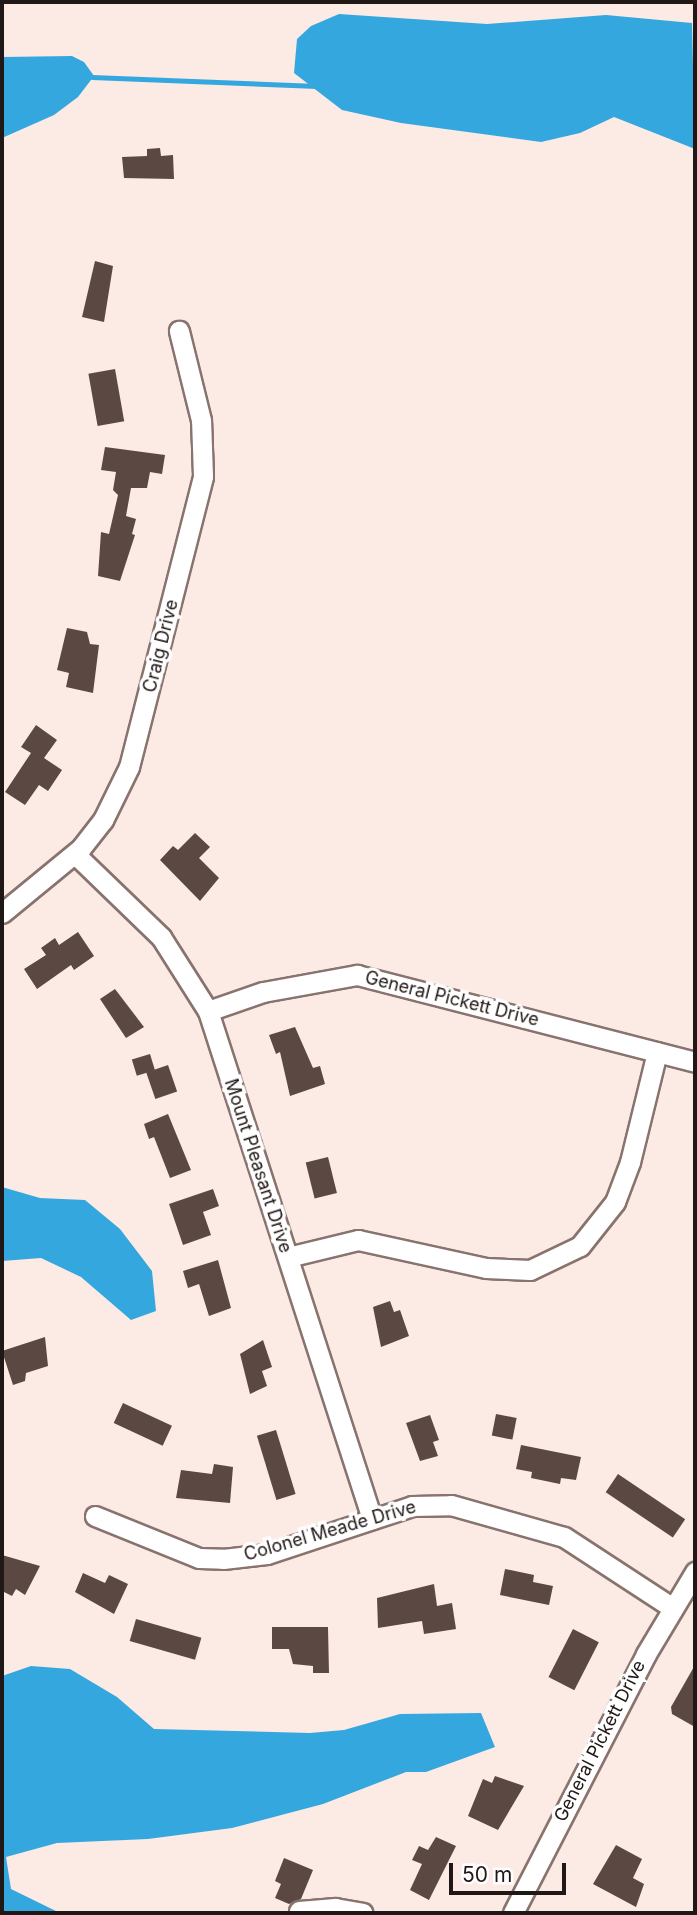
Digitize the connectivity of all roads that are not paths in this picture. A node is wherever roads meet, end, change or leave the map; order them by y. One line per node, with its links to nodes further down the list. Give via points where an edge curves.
1 (179, 331): 2 (street, Craig Drive, via 205,447 198,502 129,767 103,820)
2 (75, 854): 3 (street, Craig Drive); 4 (street, Mount Pleasant Drive, via 161,937)
3 (2, 913)
4 (208, 1011): 5 (street, General Pickett Drive, via 264,992 357,975); 7 (street, Mount Pleasant Drive)
5 (657, 1052): 6 (street, General Pickett Drive); 7 (street, via 631,1162 615,1202 580,1246 530,1270 486,1268 358,1240 334,1242)
6 (695, 1062)
7 (288, 1257): 9 (street, Mount Pleasant Drive)
8 (95, 1516): 9 (street, Colonel Meade Drive, via 199,1558 223,1559 267,1553)
9 (372, 1519): 11 (street, Colonel Meade Drive, via 438,1504 544,1529 588,1550)
10 (695, 1572): 11 (street, General Pickett Drive)
11 (673, 1608): 14 (street, General Pickett Drive)
12 (299, 1911): 13 (street, via 335,1908)
13 (363, 1913)
14 (513, 1913)

